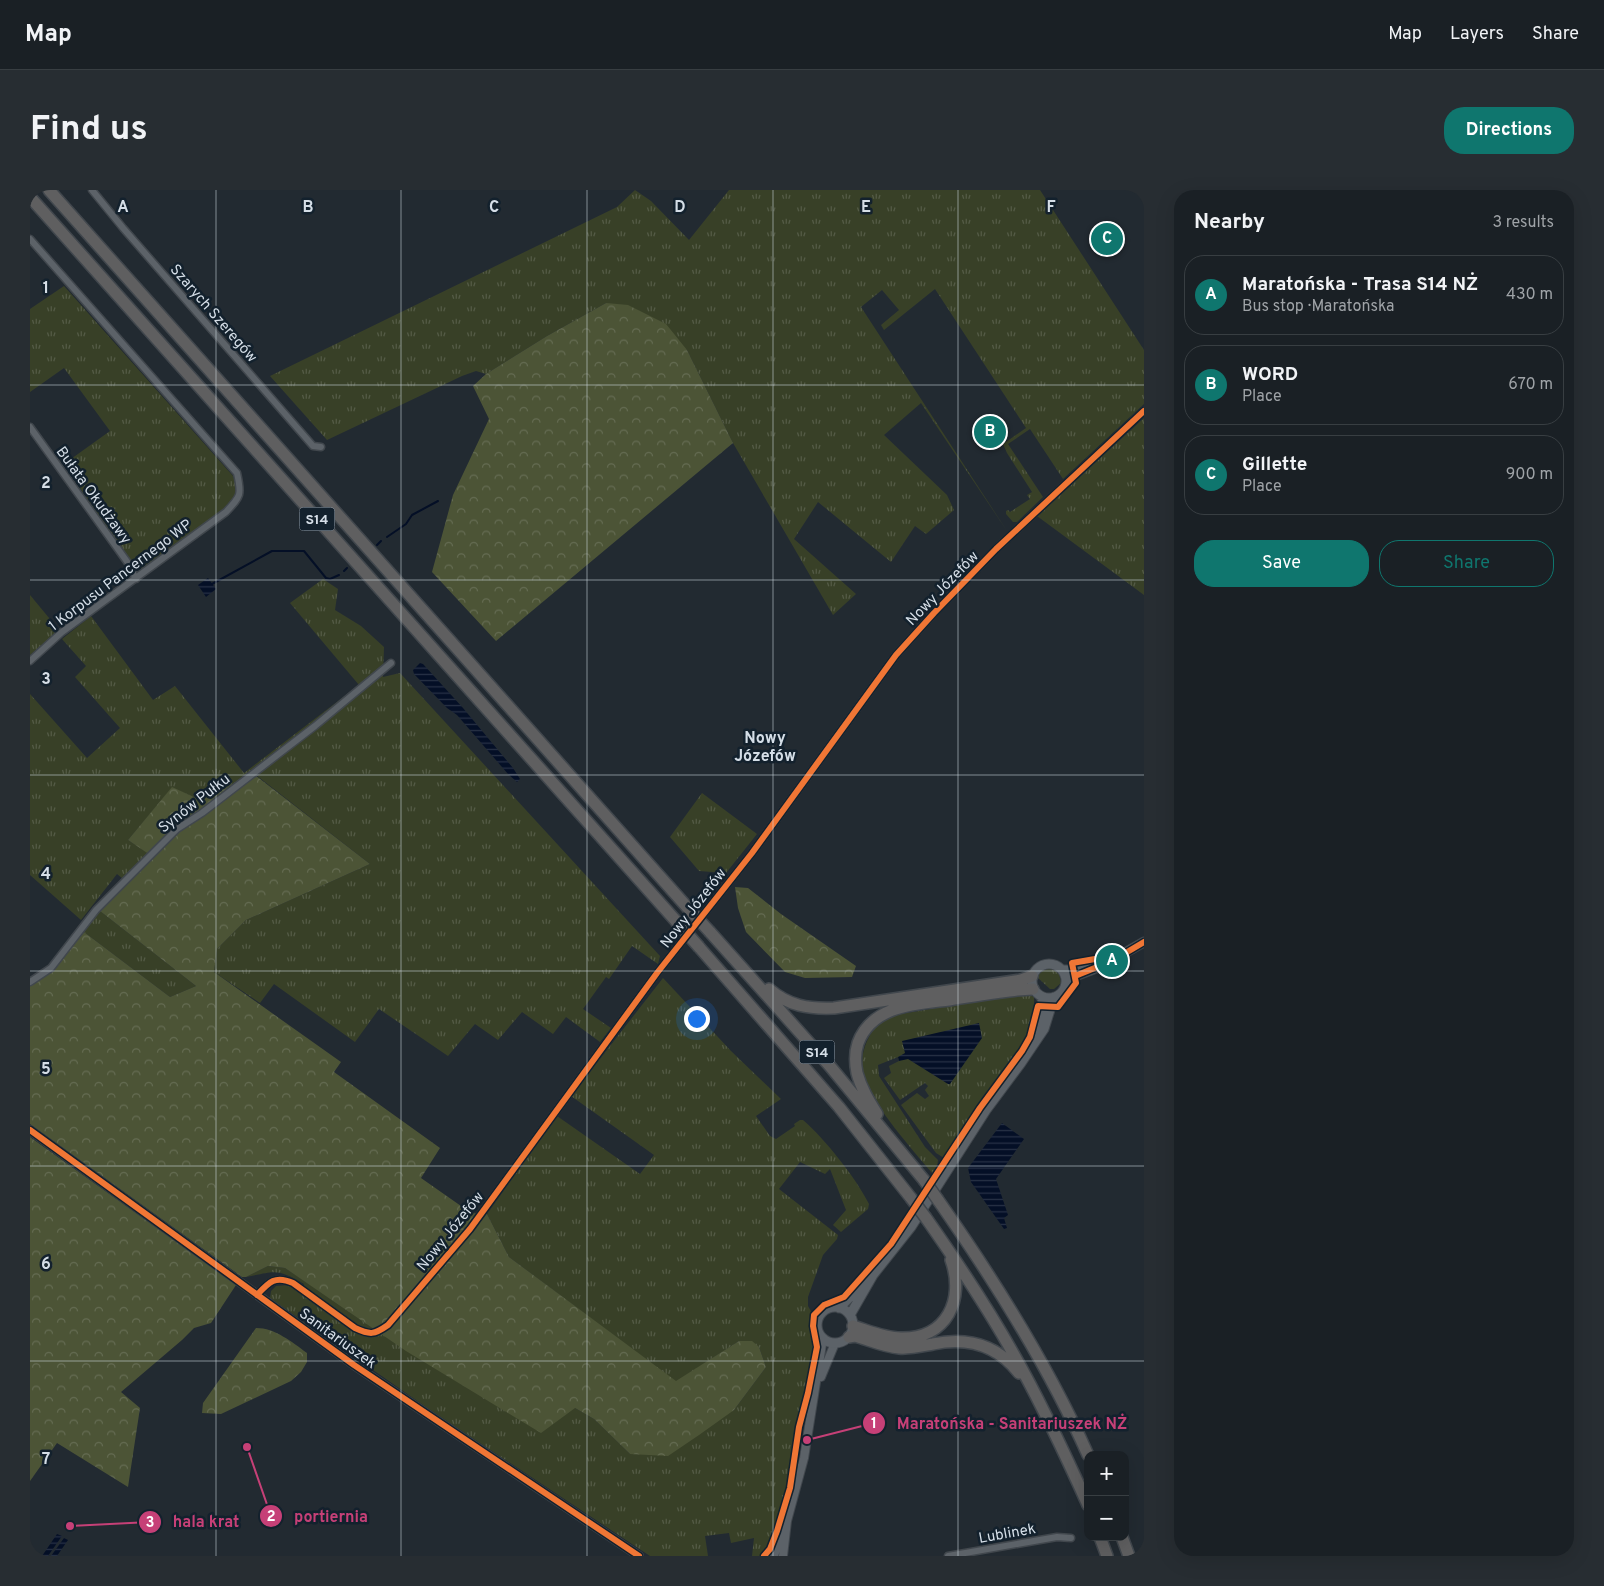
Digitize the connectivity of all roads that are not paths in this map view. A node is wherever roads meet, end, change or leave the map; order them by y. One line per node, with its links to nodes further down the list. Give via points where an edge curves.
1 (49, 190): 13 (highway, S14, bridge)
2 (92, 190): 7 (street, Szarych Szeregów, via 313,446)
3 (30, 197): 23 (highway, S14, bridge, via 839,1107)
4 (30, 239): 8 (street, 1 Korpusu Pancernego WP, via 238,473 239,498 226,512)
5 (1144, 411): 25 (street, Nowy Józefów, via 1013,532 896,656 752,853 657,973 470,1229 388,1325 377,1333 366,1333 284,1279 267,1284)
6 (30, 427): 8 (street, Bułata Okudżawy, via 128,563)
7 (321, 447)
8 (136, 579): 9 (street, 1 Korpusu Pancernego WP, via 62,632)
9 (30, 660)
10 (391, 663): 17 (street, Synów Pułku, via 315,726 177,830 96,910 51,968)
11 (1144, 942): 12 (main road)
12 (1120, 955): 14 (main road); 16 (main road)
13 (745, 970): 15 (highway, via 786,1002 814,1008 859,1005); 22 (highway, S14)
14 (1062, 970): 15 (main road, via 1054,964 1043,964); 16 (main road)
15 (1032, 976): 18 (main road)
16 (1066, 981): 19 (main road, via 1063,990)
17 (30, 982)
18 (1037, 993): 19 (main road); 20 (main road, via 1044,1006); 22 (highway, via 1018,990 911,1005 880,1015 872,1022 856,1048 857,1072)
19 (1054, 997): 20 (main road, via 1046,1024)
20 (1037, 1039): 24 (main road, via 986,1110 911,1226)
21 (30, 1130): 25 (street, Sanitariuszek)
22 (888, 1136): 32 (highway, S14, bridge, via 973,1249 1051,1380)
23 (945, 1244): 27 (highway, via 954,1270 956,1290 950,1313 937,1328 914,1338 902,1338); 31 (highway, S14)
24 (873, 1276): 26 (main road); 27 (main road)
25 (257, 1295): 38 (street, Sanitariuszek, via 362,1371)
26 (839, 1308): 27 (main road); 28 (main road, via 829,1308 819,1318 818,1327)
27 (850, 1326): 29 (main road, via 842,1341); 31 (highway, via 855,1336 897,1348 956,1341 989,1347 1016,1369)
28 (823, 1338): 29 (main road); 30 (street)
29 (835, 1343): 30 (street)
30 (815, 1393): 34 (street, via 801,1472)
31 (1036, 1395): 33 (highway, S14)
32 (1086, 1451)
33 (1084, 1497)
34 (787, 1521): 39 (street); 40 (street)
35 (1071, 1538): 41 (street, Lublinek, via 1057,1537)
36 (1101, 1541): 42 (highway)
37 (1123, 1541): 43 (highway)
38 (639, 1556)
39 (774, 1556)
40 (783, 1556)
41 (948, 1556)
42 (1107, 1556)
43 (1129, 1556)

